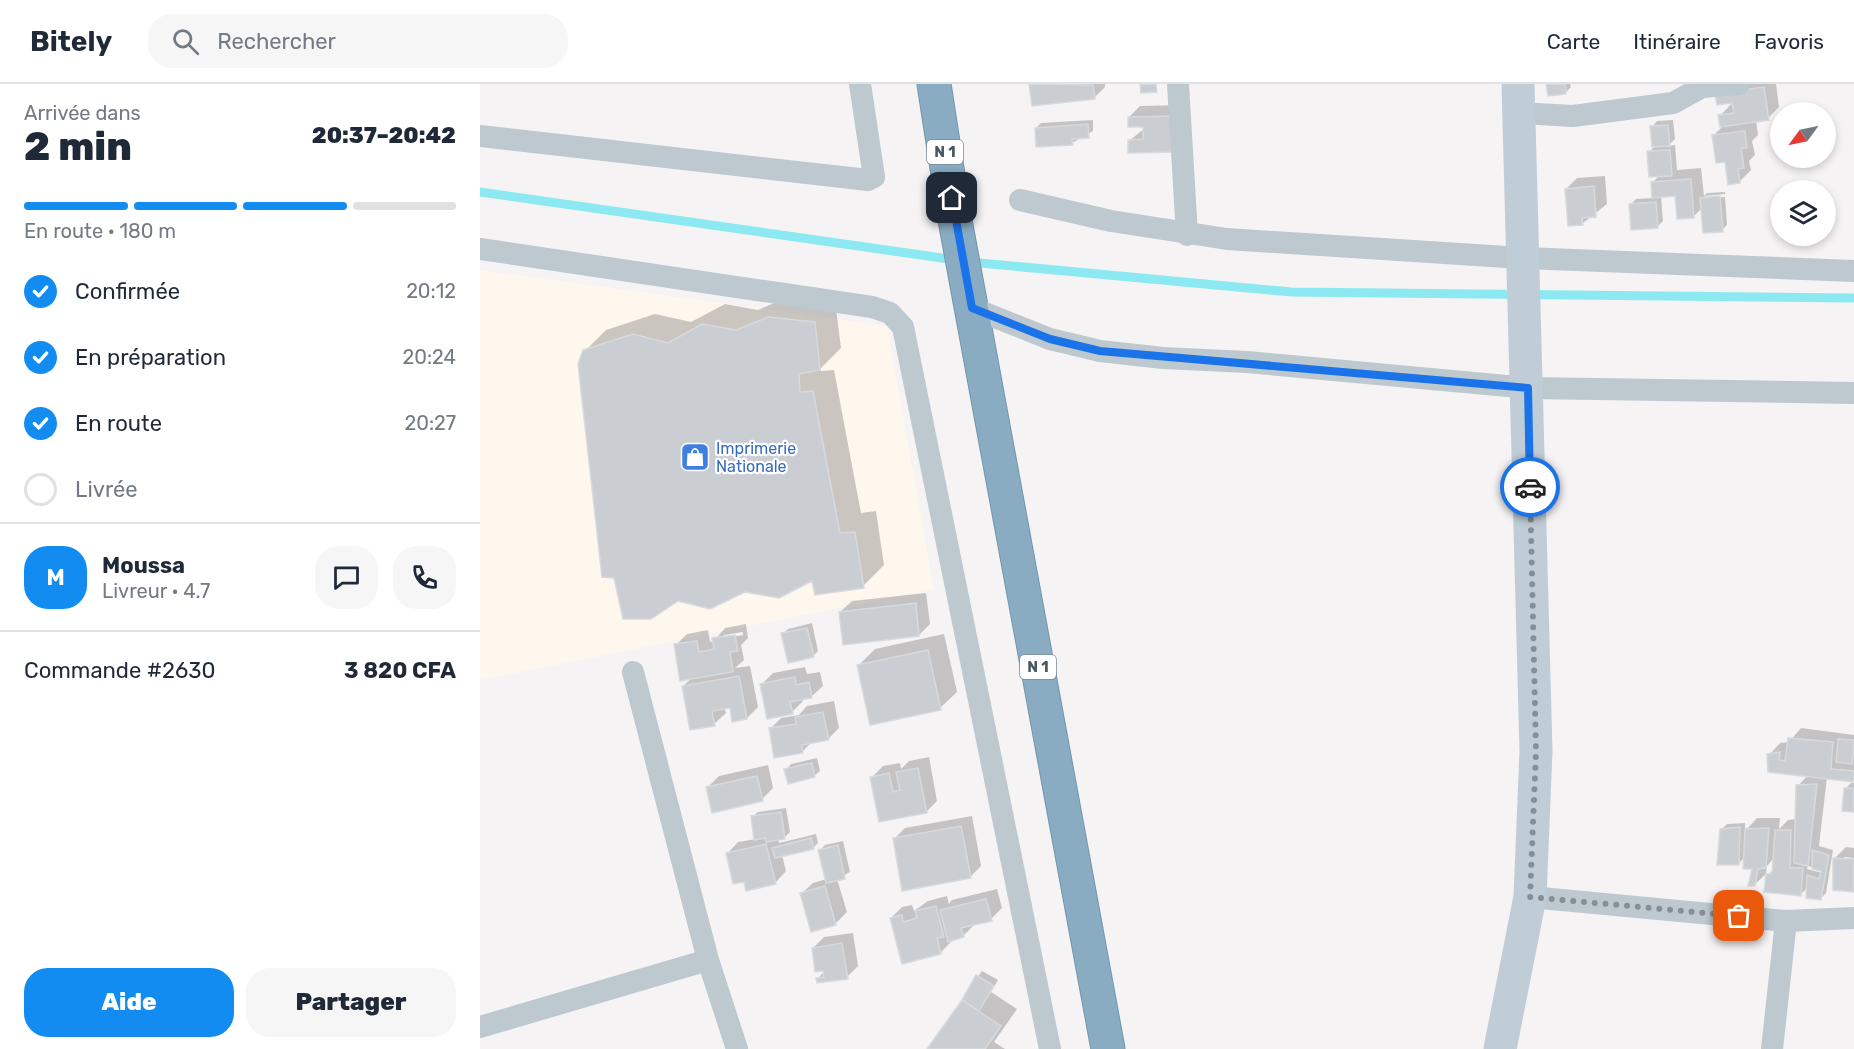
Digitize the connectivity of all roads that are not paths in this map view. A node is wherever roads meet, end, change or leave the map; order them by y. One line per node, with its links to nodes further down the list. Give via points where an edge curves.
1 (860, 84): 6 (street, via 874,177 868,180)
2 (934, 84): 12 (highway, N 1)
3 (1178, 84): 8 (street)
4 (1738, 84): 5 (street, via 1702,87 1673,103 1573,116)
5 (1519, 98): 10 (street)
6 (480, 136)
7 (1020, 200): 8 (street)
8 (1186, 234): 10 (street)
9 (480, 249): 22 (street, via 872,307 890,313 903,327)
10 (1522, 269): 11 (street); 13 (street)
11 (1854, 271)
12 (970, 296): 13 (street, via 1050,339 1100,351); 23 (highway, N 1)
13 (1528, 388): 14 (street); 16 (street, via 1536,751)
14 (1854, 393)
15 (633, 672): 19 (street)
16 (1530, 897): 18 (street); 24 (street)
17 (1854, 918): 18 (street)
18 (1786, 921): 25 (street)
19 (708, 960): 20 (street); 21 (street)
20 (480, 1027)
21 (737, 1049)
22 (1050, 1049)
23 (1108, 1049)
24 (1500, 1049)
25 (1772, 1049)

